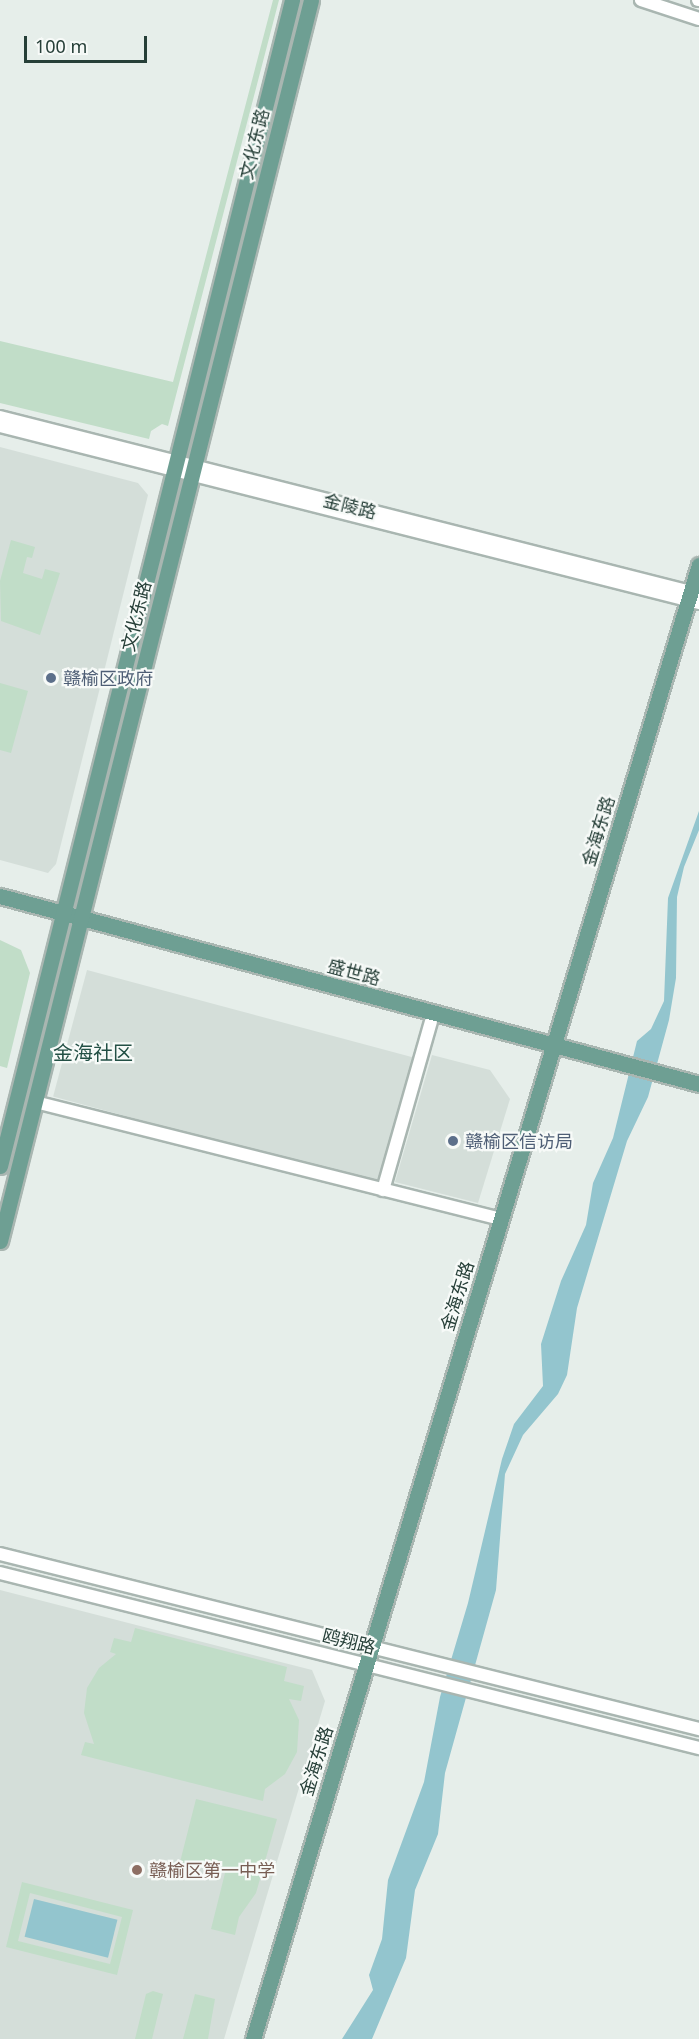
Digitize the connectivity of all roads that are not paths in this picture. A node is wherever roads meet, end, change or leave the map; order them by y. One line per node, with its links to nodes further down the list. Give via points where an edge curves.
1 (292, 0): 7 (main road, 文化东路)
2 (311, 0): 8 (main road, 文化东路)
3 (641, 0): 4 (street)
4 (699, 19)
5 (0, 417): 7 (street, 金陵路)
6 (0, 426): 7 (street, 金陵路)
7 (175, 466): 8 (street, 金陵路); 13 (main road, 文化东路)
8 (193, 470): 10 (street, 金陵路); 14 (main road, 文化东路)
9 (699, 565): 10 (main road, 金海东路)
10 (696, 598): 16 (main road, 金海东路)
11 (0, 896): 13 (main road, 盛世路)
12 (0, 907): 13 (main road, 盛世路)
13 (62, 918): 14 (main road, 盛世路); 20 (main road, 文化东路)
14 (79, 923): 15 (main road, 盛世路); 16 (main road, 盛世路); 19 (main road, 文化东路)
15 (431, 1022): 16 (main road, 盛世路); 21 (street)
16 (557, 1051): 17 (main road, 盛世路); 18 (main road, 盛世路); 22 (main road, 金海东路); 26 (main road, 金海东路)
17 (699, 1084)
18 (699, 1093)
19 (35, 1102): 21 (street); 23 (main road, 文化东路)
20 (0, 1166)
21 (383, 1190): 22 (street)
22 (501, 1219): 26 (main road, 金海东路)
23 (0, 1241)
24 (0, 1554): 26 (street, 鸥翔路)
25 (0, 1573): 27 (street, 鸥翔路)
26 (376, 1648): 27 (main road, 金海东路); 28 (street, 鸥翔路)
27 (371, 1666): 29 (street, 鸥翔路); 30 (main road, 金海东路); 31 (main road, 金海东路)
28 (699, 1729)
29 (699, 1748)
30 (253, 2039)
31 (263, 2039)

